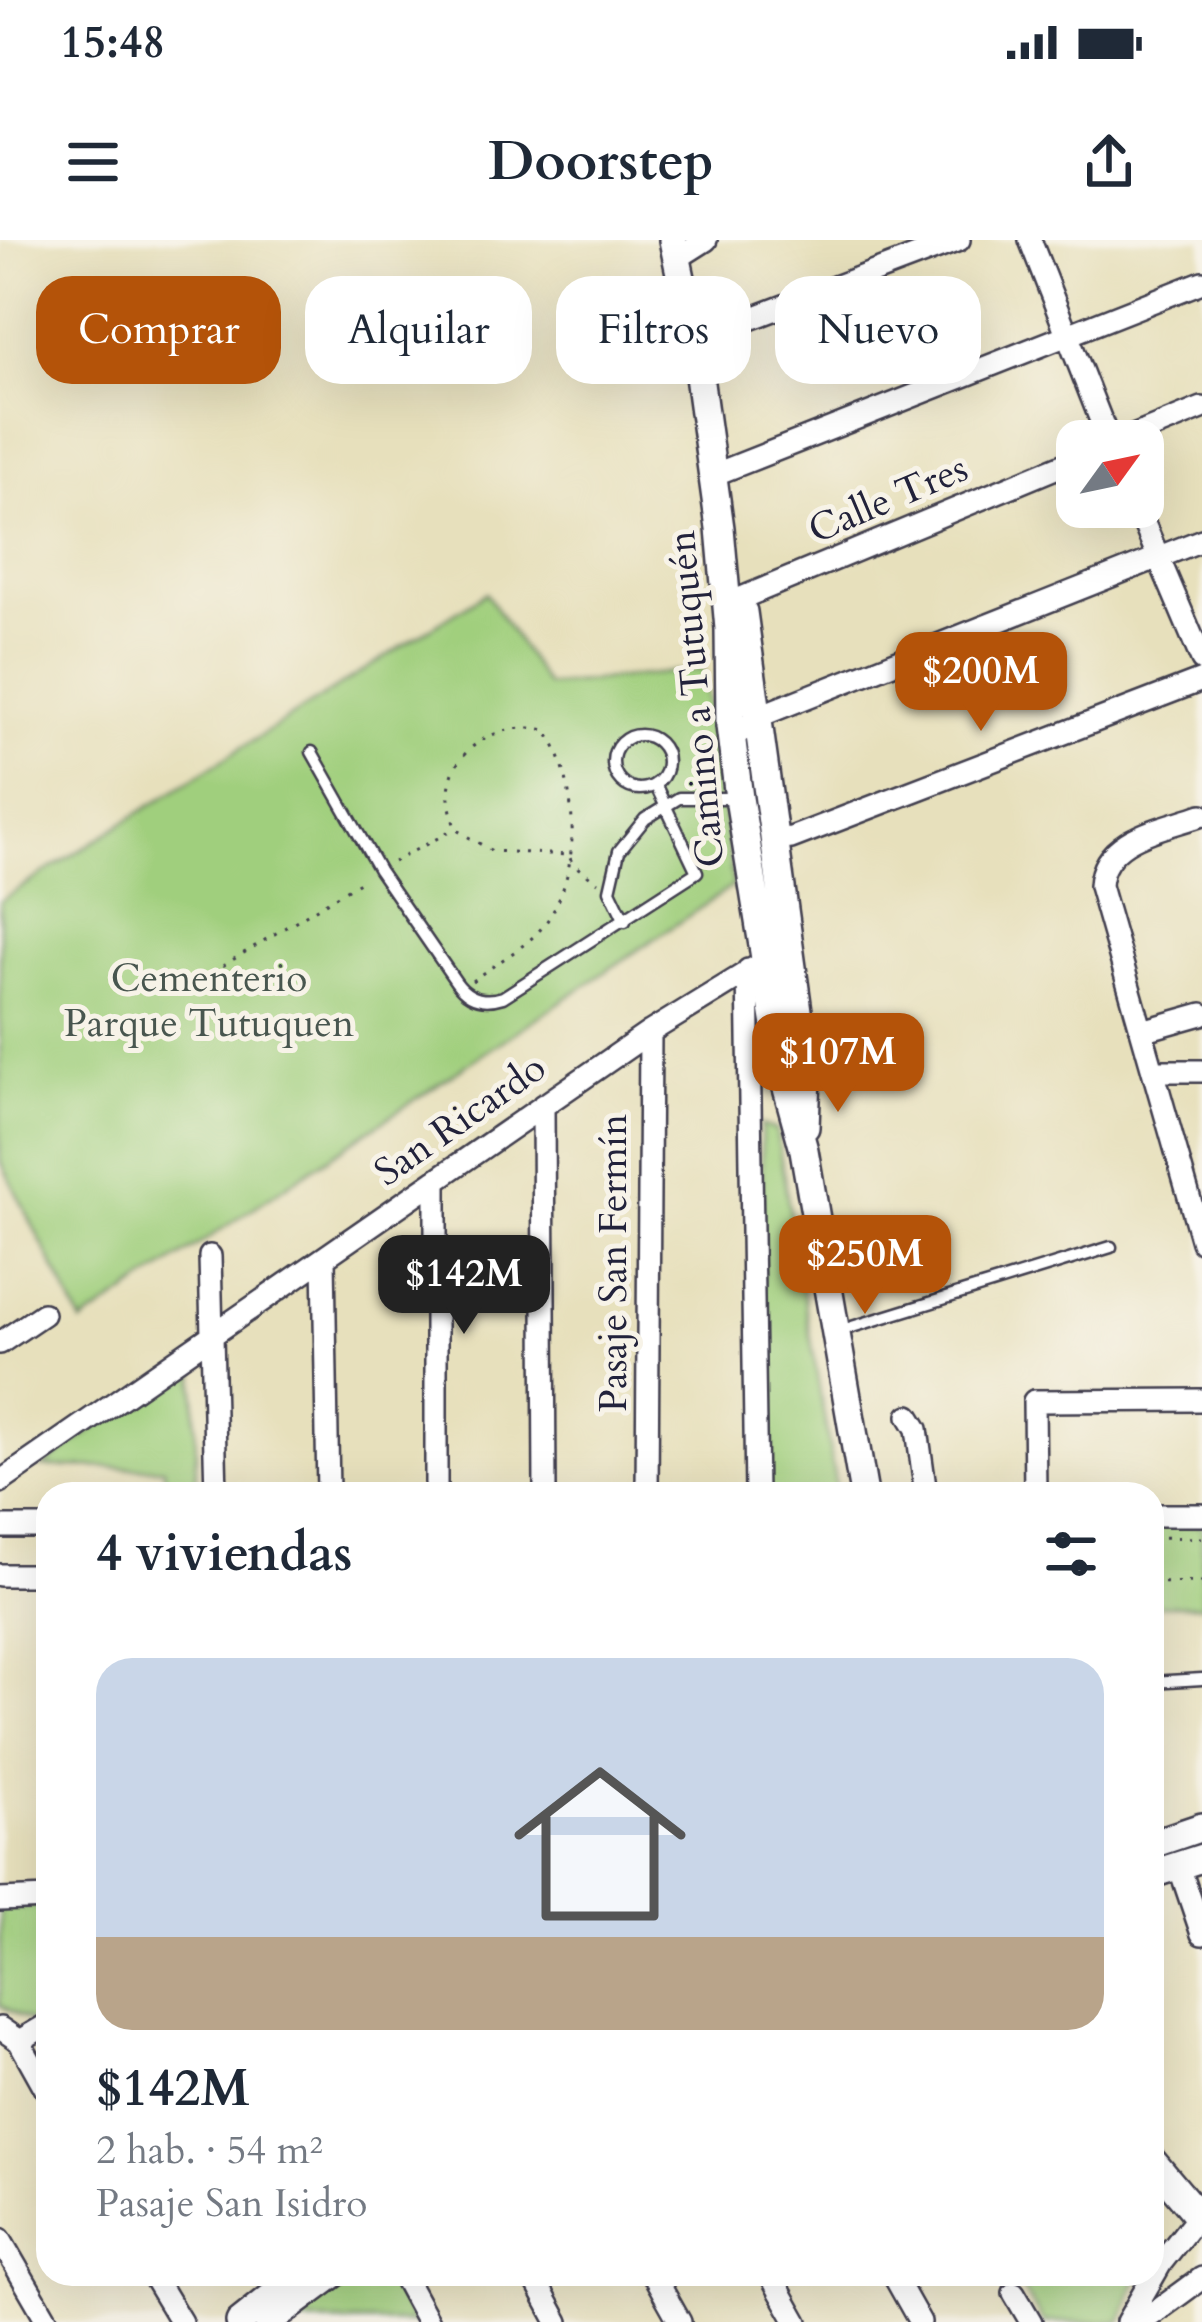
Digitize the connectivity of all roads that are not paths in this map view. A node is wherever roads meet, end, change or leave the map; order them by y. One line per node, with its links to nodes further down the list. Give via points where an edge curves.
1 (959, 240): 6 (street)
2 (1030, 240): 7 (street)
3 (687, 246): 4 (street, Camino a Tutuquén)
4 (692, 276)
5 (1202, 282): 7 (street)
6 (751, 319)
7 (1067, 335): 10 (street); 13 (street)
8 (707, 384): 13 (street, Camino a Tutuquén)
9 (1202, 408): 11 (street)
10 (1101, 420)
11 (1164, 423)
12 (1056, 468): 17 (street, Calle Tres)
13 (718, 473): 17 (street, Camino a Tutuquén)
14 (1146, 528): 16 (street)
15 (1202, 540): 16 (street)
16 (1158, 556): 18 (street); 20 (street)
17 (734, 602): 20 (street, Camino a Tutuquén); 21 (street, Camino a Tutuquén)
18 (1202, 660)
19 (1202, 680): 28 (street)
20 (757, 717): 21 (street); 26 (street, Camino a Tutuquén)
21 (731, 740): 24 (street, Camino a Tutuquén)
22 (312, 752): 29 (lane, via 461,989 482,1000 503,997)
23 (655, 784): 23 (lane, via 667,764 662,747 646,736 623,741 613,758 617,776 631,788); 25 (lane)
24 (739, 798): 25 (lane); 26 (street); 30 (street, Camino a Tutuquén)
25 (666, 805): 29 (lane, via 619,851 610,890); 29 (lane, via 697,872)
26 (769, 805): 28 (street, Camino a Tutuquén)
27 (1202, 815): 32 (street, via 1129,841 1100,872)
28 (774, 840): 30 (street, Camino a Tutuquén)
29 (625, 921)
30 (767, 960): 33 (street, San Ricardo); 44 (street, Camino a Tutuquén); 55 (street)
31 (1202, 1014): 32 (street)
32 (1142, 1031): 34 (street)
33 (650, 1033): 36 (street, San Ricardo); 54 (street, Pasaje San Fermín)
34 (1156, 1071): 35 (street); 37 (street)
35 (1202, 1071)
36 (543, 1106): 38 (street, San Ricardo); 53 (street)
37 (1192, 1172): 39 (street)
38 (436, 1180): 42 (street, San Ricardo); 52 (street)
39 (1202, 1242)
40 (1111, 1247): 44 (lane)
41 (210, 1256): 45 (street)
42 (324, 1258): 45 (street, San Ricardo); 51 (street)
43 (44, 1314): 46 (street)
44 (836, 1332): 56 (street, Camino a Tutuquén)
45 (215, 1334): 49 (street, San Ricardo); 50 (street)
46 (0, 1343)
47 (1202, 1400): 58 (street, via 1034,1402)
48 (909, 1416): 57 (street)
49 (0, 1482)
50 (216, 1482)
51 (328, 1482)
52 (436, 1482)
53 (544, 1482)
54 (647, 1482)
55 (756, 1482)
56 (862, 1482)
57 (924, 1482)
58 (1035, 1482)
59 (1164, 1515): 60 (street)
60 (1202, 1515)
61 (0, 1527): 62 (street)
62 (36, 1527)
63 (0, 1574): 64 (street)
64 (36, 1575)
65 (1202, 1679): 66 (lane)
66 (1164, 1681)
67 (1202, 1827): 68 (street)
68 (1164, 1840)
69 (1178, 1866): 72 (street)
70 (36, 1898): 71 (street)
71 (0, 1900)
72 (1202, 1934)
73 (10, 2034): 74 (street)
74 (36, 2074)
75 (1164, 2175): 76 (street)
76 (1200, 2218): 78 (street)
77 (0, 2239): 90 (street)
78 (1164, 2260)
79 (1202, 2278): 101 (street)
80 (159, 2286): 91 (street)
81 (286, 2286): 92 (street)
82 (318, 2286): 93 (street)
83 (408, 2286): 94 (street)
84 (539, 2286): 95 (street)
85 (660, 2286): 96 (street)
86 (777, 2286): 97 (street)
87 (900, 2286): 98 (street)
88 (1148, 2286): 100 (street)
89 (1013, 2294): 99 (street)
90 (48, 2322)
91 (181, 2322)
92 (240, 2322)
93 (269, 2322)
94 (428, 2322)
95 (559, 2322)
96 (680, 2322)
97 (797, 2322)
98 (920, 2322)
99 (1031, 2322)
100 (1127, 2322)
101 (1142, 2322)

